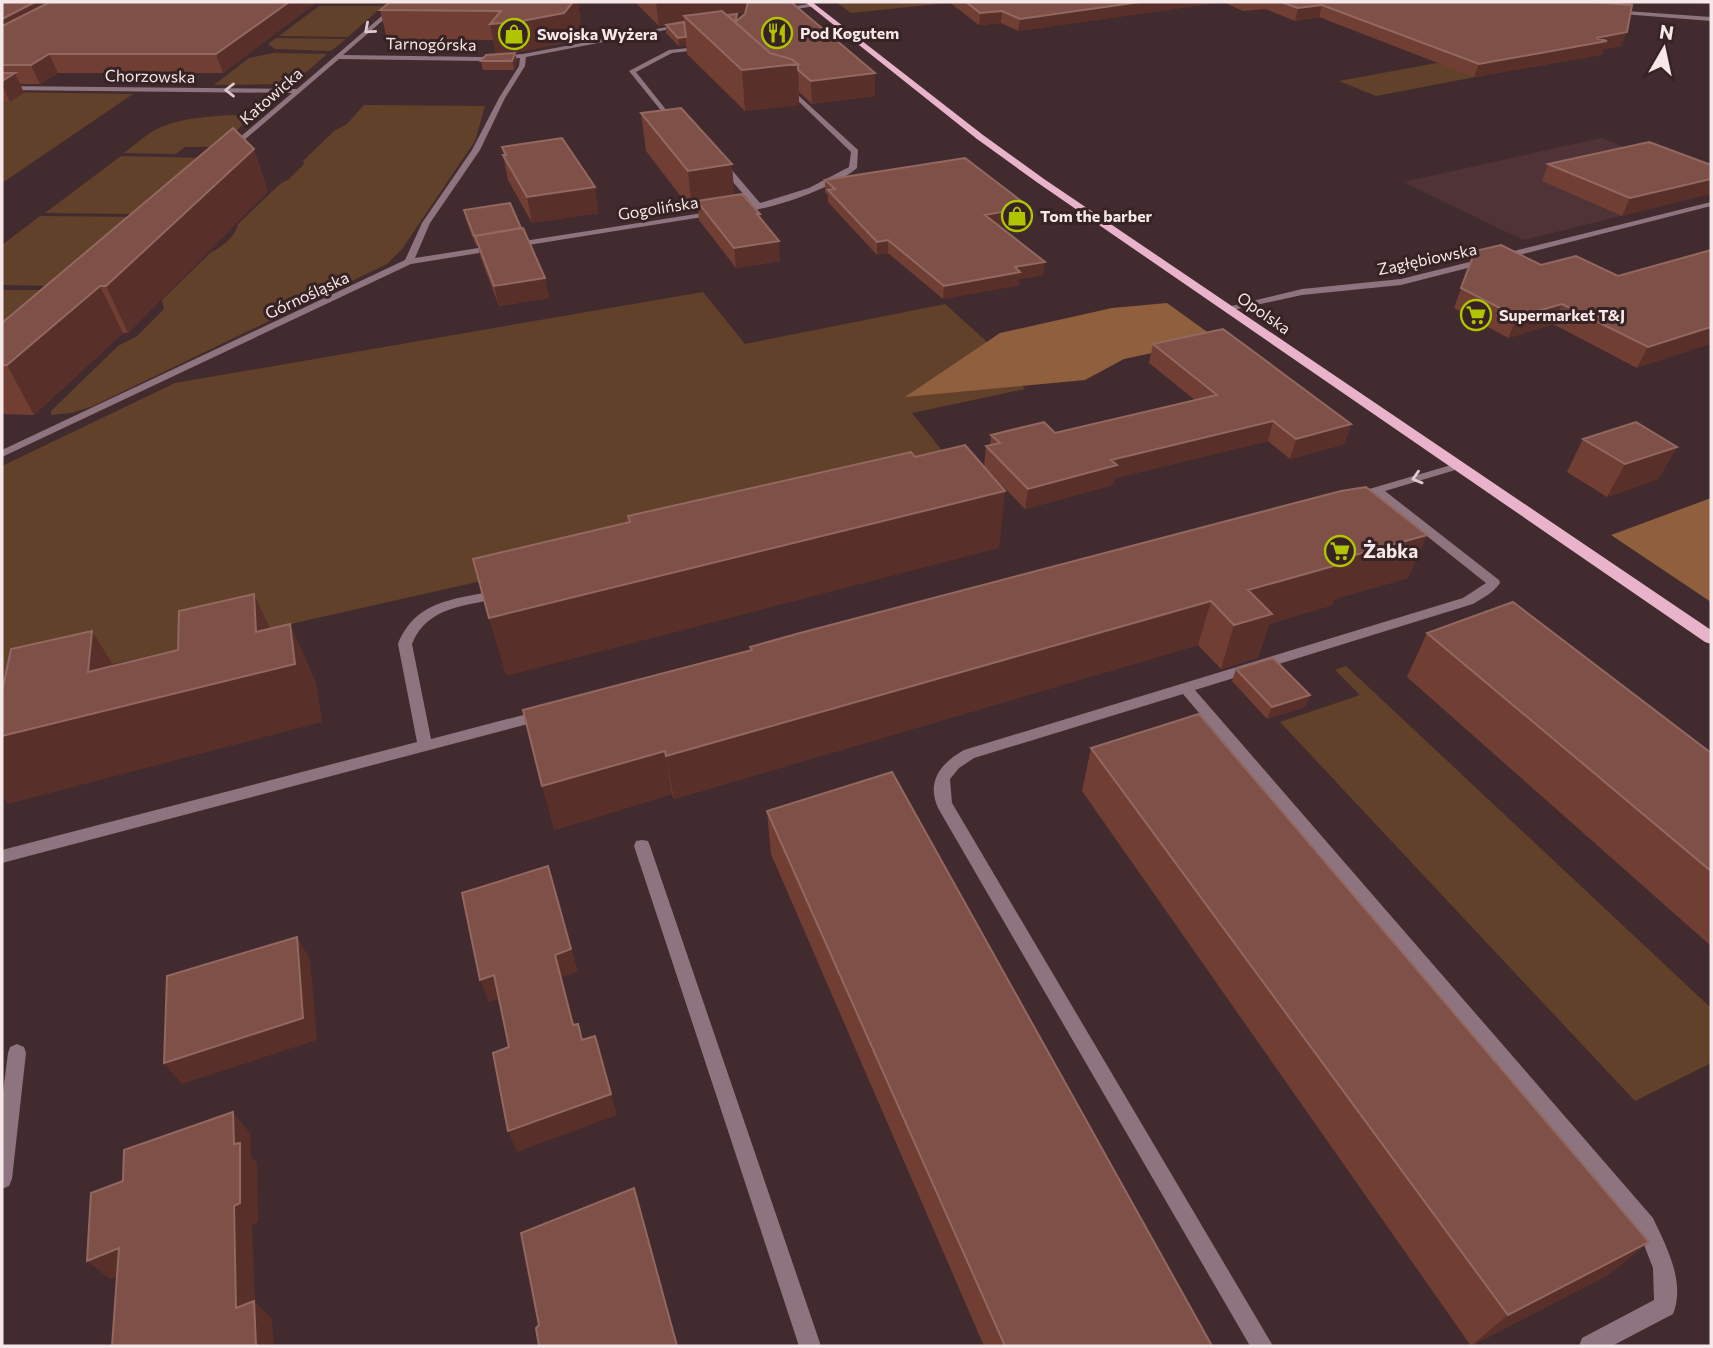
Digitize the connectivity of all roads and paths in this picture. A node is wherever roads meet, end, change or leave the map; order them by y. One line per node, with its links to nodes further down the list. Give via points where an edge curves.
1 (401, 2): 9 (street, Katowicka, one-way to 9)
2 (810, 4): 3 (street); 19 (main road, Opolska, via 980,137)
3 (775, 11)
4 (1603, 11): 5 (street)
5 (1711, 19)
6 (694, 24): 8 (street, Tarnogórska)
7 (716, 46): 13 (street, via 671,51 632,71 665,112)
8 (523, 56): 9 (street, Tarnogórska); 18 (street, via 522,66 476,150 426,223)
9 (338, 57): 12 (street, Katowicka)
10 (2, 88): 12 (street, Chorzowska, one-way to 10)
11 (776, 90): 17 (street, Gogolińska, via 796,96 855,152 856,159 853,168 839,177 791,198)
12 (298, 91): 15 (street, Katowicka)
13 (692, 129)
14 (717, 158): 17 (street)
15 (220, 160)
16 (1711, 204): 19 (street, Zagłębiowska, via 1401,282 1302,292)
17 (758, 206): 18 (street, Gogolińska)
18 (409, 262): 20 (street, Górnośląska)
19 (1228, 308): 21 (main road, Opolska)
20 (2, 454)
21 (1458, 466): 22 (street, one-way to 22); 25 (main road, Opolska)
22 (1376, 491): 23 (street); 26 (street, via 1494,583 1472,604)
23 (1336, 501)
24 (514, 590): 28 (street, via 433,610 407,633 405,644)
25 (1711, 638)
26 (1186, 688): 34 (street, via 969,754 943,774 940,788 944,804); 35 (street, via 1646,1225 1664,1268 1665,1306)
27 (557, 711): 28 (street)
28 (425, 746): 30 (street)
29 (642, 846): 33 (street)
30 (2, 857)
31 (17, 1053): 32 (street)
32 (2, 1179)
33 (810, 1346)
34 (1262, 1346)
35 (1590, 1346)

